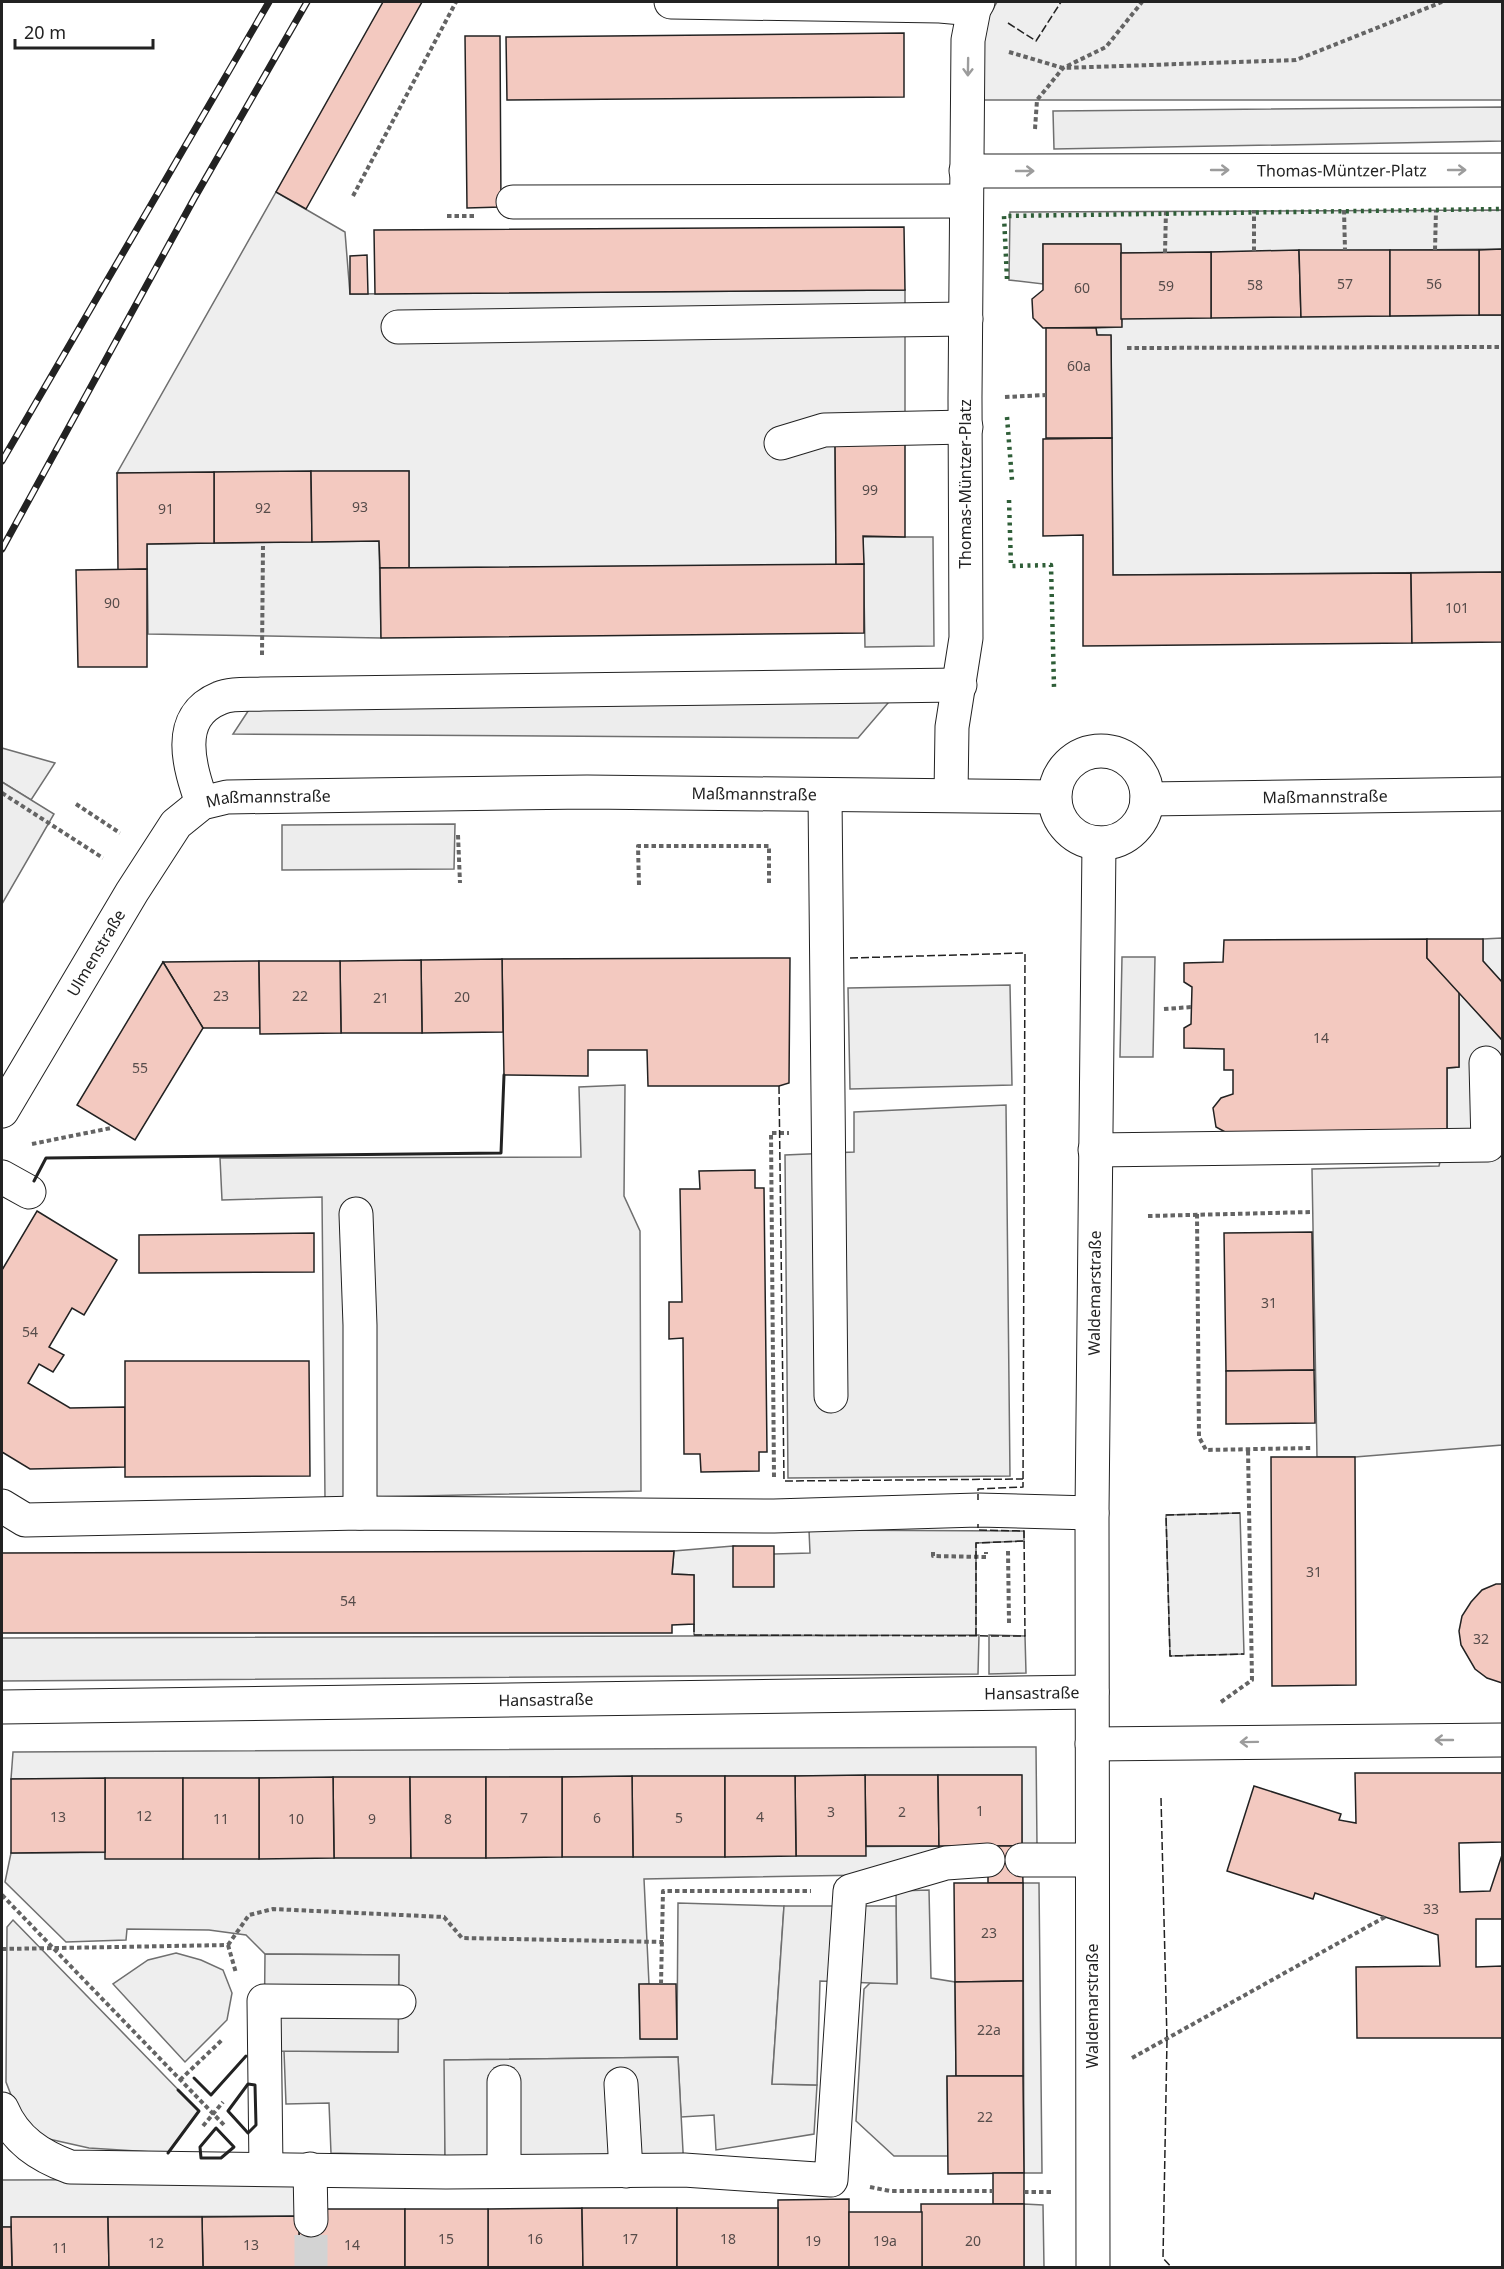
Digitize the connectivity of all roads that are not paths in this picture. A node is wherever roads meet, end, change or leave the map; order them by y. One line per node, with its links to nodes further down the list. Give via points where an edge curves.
1 (671, 2): 2 (street, via 940,6)
2 (974, 17): 4 (street, Thomas-Müntzer-Platz, one-way to 4)
3 (1503, 170): 4 (street, Thomas-Müntzer-Platz, one-way to 3, via 1033,171)
4 (966, 186): 5 (street); 6 (street, Thomas-Müntzer-Platz)
5 (513, 202)
6 (966, 319): 7 (street); 8 (street, Thomas-Müntzer-Platz)
7 (398, 327)
8 (966, 427): 9 (street, via 824,430); 10 (street, Thomas-Müntzer-Platz, via 966,638)
9 (781, 443)
10 (960, 685): 13 (street, Thomas-Müntzer-Platz, via 952,727); 16 (street, Maßmannstraße, via 221,697 199,712 186,744 189,768)
11 (1503, 794): 15 (street, Maßmannstraße)
12 (825, 795): 13 (street, Maßmannstraße); 16 (street, Maßmannstraße, via 587,792); 22 (street)
13 (951, 795): 14 (street, Maßmannstraße)
14 (1054, 797): 15 (street, via 1058,780 1078,757 1110,752 1137,768 1145,783); 17 (street, via 1059,817 1071,833 1090,843)
15 (1147, 799): 17 (street, via 1142,819 1129,835)
16 (214, 800): 19 (street, Ulmenstraße, via 176,824)
17 (1099, 843): 20 (street, Waldemarstraße)
18 (1486, 1063): 20 (street, via 1488,1145)
19 (4, 1102)
20 (1095, 1150): 25 (street, Waldemarstraße)
21 (356, 1214): 24 (street)
22 (831, 1396)
23 (2, 1506): 24 (street, via 25,1520)
24 (360, 1513): 25 (street)
25 (1092, 1513): 26 (street, Waldemarstraße)
26 (1092, 1692): 27 (street, Hansastraße); 29 (street, Waldemarstraße)
27 (2, 1707)
28 (1503, 1740): 29 (street, one-way to 29)
29 (1092, 1744): 32 (street, Waldemarstraße)
30 (988, 1860): 40 (street, via 946,1863 850,1891 831,2180 684,2170)
31 (1034, 1860): 32 (street)
32 (1092, 1860): 42 (street, Waldemarstraße)
33 (399, 2002): 37 (street, via 264,2001)
34 (504, 2082): 39 (street)
35 (621, 2084): 40 (street)
36 (2, 2109): 37 (street, via 18,2136 33,2149 70,2166)
37 (266, 2169): 38 (street)
38 (310, 2169): 39 (street); 41 (street)
39 (504, 2171): 40 (street)
40 (626, 2171)
41 (311, 2220)
42 (1093, 2268)

